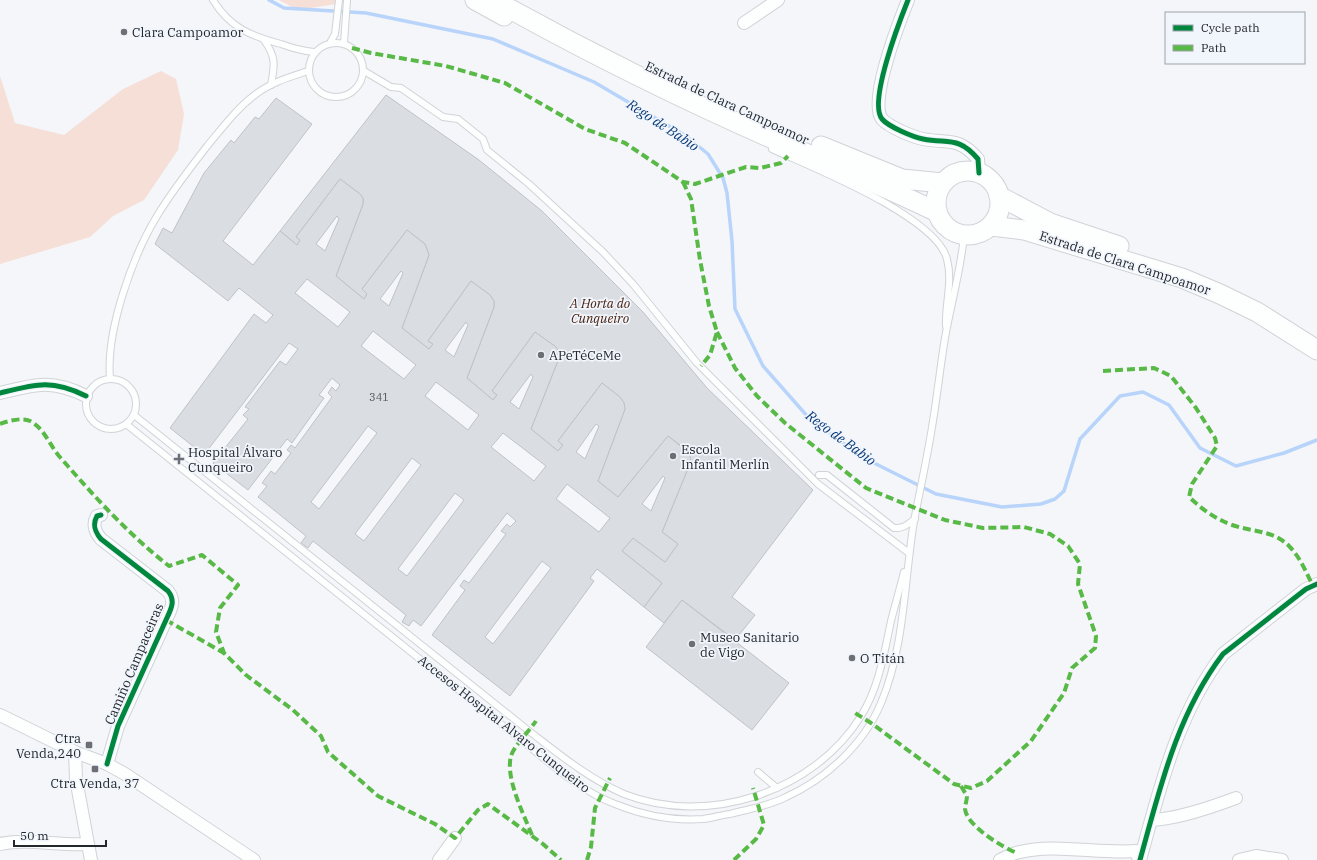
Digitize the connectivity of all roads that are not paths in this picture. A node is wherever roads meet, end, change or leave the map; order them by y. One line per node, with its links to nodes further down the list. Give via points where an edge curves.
1 (213, 0): 10 (lane, via 224,15 235,24)
2 (339, 0): 11 (lane, via 335,34)
3 (347, 0): 12 (lane)
4 (520, 0): 19 (main road, Estrada de Clara Campoamor, via 645,65 769,124 902,179)
5 (778, 0): 9 (street)
6 (908, 0): 18 (street, via 890,46 880,114 888,124 918,137 963,145 978,159)
7 (472, 2): 8 (main road, Estrada de Clara Campoamor)
8 (494, 5): 17 (main road, Estrada de Clara Campoamor, via 619,77 735,132)
9 (744, 23)
10 (264, 40): 13 (lane, via 305,52); 16 (lane, via 274,61)
11 (331, 42): 12 (lane); 13 (lane)
12 (344, 43): 15 (lane, via 359,55)
13 (314, 52): 14 (lane, via 310,58)
14 (308, 71): 15 (lane, via 313,86 320,93 331,97 339,97 356,89); 16 (lane)
15 (364, 71): 35 (lane, via 391,87 401,88 443,117 458,119 483,139 487,150 529,184 603,252 634,284 697,363 818,484)
16 (271, 85): 27 (lane, via 241,106 182,177 156,218 127,282 116,318 108,360)
17 (771, 143): 21 (main road, Estrada de Clara Campoamor, via 891,190); 24 (lane, Accesos Hospital Alvaro Cunqueiro, via 905,215 927,230 947,258 951,281 945,314)
18 (978, 173): 19 (main road, via 959,173); 20 (main road, via 988,178)
19 (943, 183): 21 (main road, via 938,192)
20 (999, 196): 22 (main road, via 997,217); 25 (main road, Estrada de Clara Campoamor, via 1050,223 1226,283 1265,302)
21 (937, 212): 23 (main road, via 947,228)
22 (990, 226): 23 (main road, via 983,232); 26 (main road, Estrada de Clara Campoamor, via 1024,230 1182,278 1257,312)
23 (964, 235): 24 (lane, Accesos Hospital Alvaro Cunqueiro, via 955,299)
24 (946, 331): 34 (lane, Accesos Hospital Alvaro Cunqueiro)
25 (1317, 334)
26 (1317, 350)
27 (110, 378): 29 (lane, via 95,383); 30 (lane, via 130,387 136,401)
28 (0, 393): 29 (street, via 48,384 68,387)
29 (86, 396): 31 (lane, via 87,413 98,426 114,429)
30 (134, 415): 31 (lane); 41 (lane, Accesos Hospital Alvaro Cunqueiro, via 529,731 600,782 626,794 657,803 681,806 727,803)
31 (126, 424): 35 (lane, Accesos Hospital Alvaro Cunqueiro, via 587,790 613,804 657,816 704,819 759,807 786,797 817,780 854,746 871,723 881,703 893,666 902,625)
32 (819, 475): 34 (lane, via 827,475 894,528 906,526)
33 (101, 515): 39 (street, Camiño Campaceiras, via 97,516 94,525 95,532 101,539 173,597 166,620 118,726)
34 (915, 519): 35 (lane, Accesos Hospital Alvaro Cunqueiro)
35 (909, 553): 41 (lane, Accesos Hospital Alvaro Cunqueiro, via 883,661 872,694 861,716 824,756)
36 (1317, 584): 43 (street, via 1306,589 1223,654 1213,667 1175,742)
37 (0, 715): 38 (street)
38 (75, 752): 39 (street); 46 (street, via 76,779)
39 (107, 764): 48 (street)
40 (758, 772): 41 (lane)
41 (777, 788)
42 (1236, 798): 43 (street, via 1211,808 1166,820)
43 (1152, 820): 51 (street)
44 (455, 838): 49 (street)
45 (0, 844): 46 (street)
46 (87, 844): 47 (street)
47 (91, 860)
48 (254, 860)
49 (439, 860)
50 (1000, 860): 51 (street, via 1019,852 1036,849 1136,851)
51 (1139, 860)
52 (1239, 860): 53 (street, via 1256,856)
53 (1282, 860)

